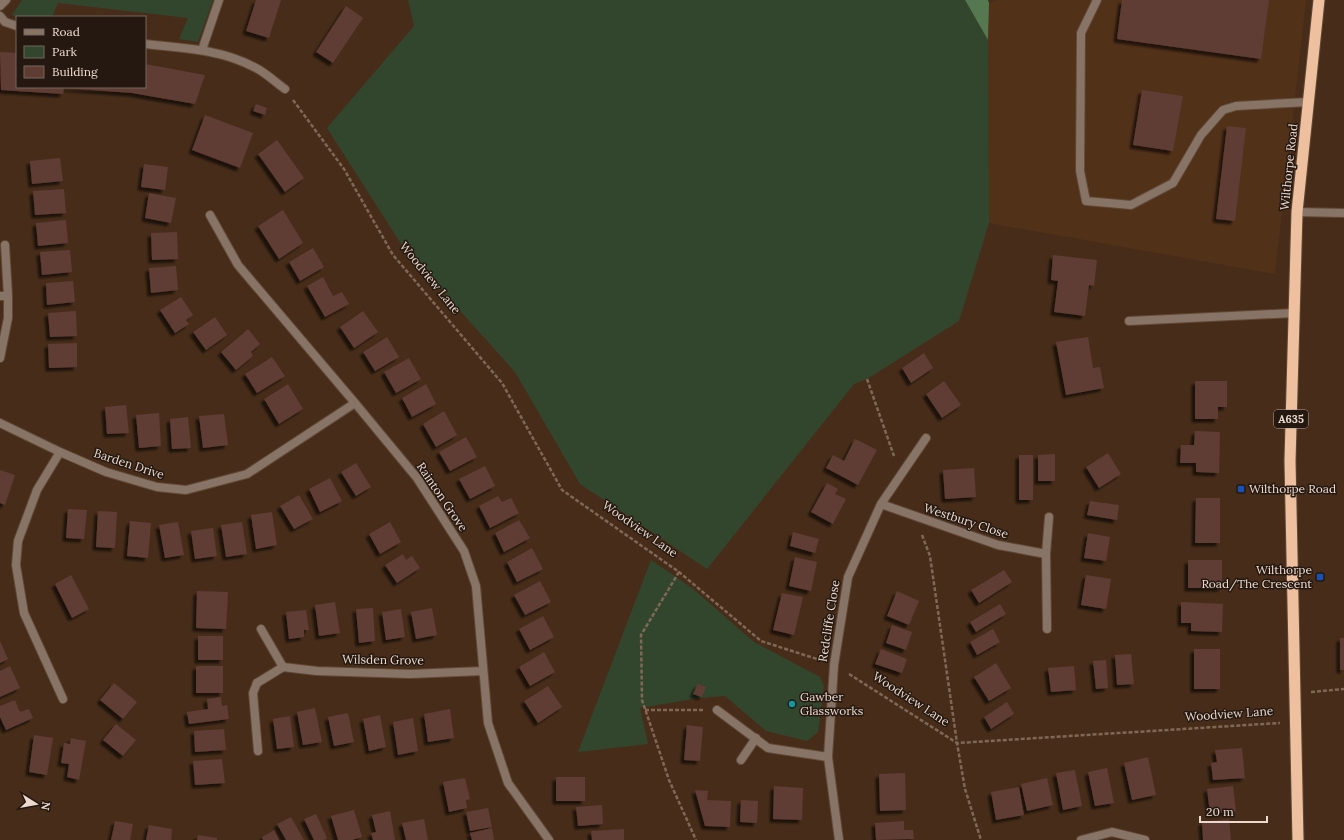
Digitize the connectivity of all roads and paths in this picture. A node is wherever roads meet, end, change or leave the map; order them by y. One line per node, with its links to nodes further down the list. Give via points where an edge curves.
1 (6, 0): 5 (street)
2 (219, 0): 9 (street)
3 (1096, 0): 11 (street, via 1081,33 1080,171 1086,200 1131,205 1173,183 1201,135 1224,110 1236,106)
4 (1319, 0): 11 (highway, Wilthorpe Road / A635)
5 (0, 6)
6 (0, 16): 7 (street, via 6,22)
7 (16, 26)
8 (146, 44): 9 (street)
9 (202, 50): 10 (street, via 228,56 255,67)
10 (284, 89): 30 (path, Woodview Lane, via 344,169 393,255 502,383 562,490)
11 (1308, 102): 12 (highway, Wilthorpe Road / A635)
12 (1297, 212): 13 (street); 17 (highway, Wilthorpe Road / A635)
13 (1344, 213)
14 (210, 215): 21 (street, Rainton Grove, via 238,265)
15 (5, 245): 16 (street)
16 (4, 296): 19 (street, via 8,318)
17 (1294, 312): 18 (street); 37 (highway, Wilthorpe Road / A635, via 1290,461)
18 (1129, 321)
19 (0, 358)
20 (867, 379): 25 (path, via 895,459)
21 (355, 403): 24 (street, Barden Drive, via 247,474 186,490 157,487 106,472); 35 (street, Rainton Grove, via 417,478 464,550 476,586)
22 (0, 423): 24 (street, Barden Drive)
23 (926, 438): 25 (street, Redcliffe Close)
24 (60, 452): 38 (street, via 37,490 18,541 16,565 24,613)
25 (904, 469): 26 (street, Redcliffe Close)
26 (881, 504): 27 (street, Westbury Close); 33 (street, Redcliffe Close, via 848,577)
27 (915, 516): 29 (street, Westbury Close, via 998,545); 43 (path, via 930,556)
28 (1049, 517): 29 (street)
29 (1046, 554): 32 (street)
30 (679, 572): 33 (path, Woodview Lane, via 761,641); 39 (path, via 641,636 642,700)
31 (261, 629): 34 (street)
32 (1047, 629)
33 (834, 665): 43 (path, Woodview Lane); 45 (street, Redcliffe Close)
34 (283, 667): 35 (street, Wilsden Grove, via 317,671 410,674); 44 (street, via 257,683 253,693)
35 (483, 671): 47 (street, Rainton Grove, via 488,723 508,782)
36 (1344, 689): 37 (path)
37 (1295, 693): 41 (highway, Wilthorpe Road / A635)
38 (63, 699)
39 (645, 710): 40 (path); 48 (path, via 669,780)
40 (717, 710): 42 (street)
41 (1295, 722): 43 (path, Woodview Lane); 53 (highway, Wilthorpe Road / A635)
42 (756, 738): 45 (street, via 768,748); 46 (street)
43 (957, 743): 50 (path, via 965,789)
44 (258, 751)
45 (828, 757): 49 (street, Redcliffe Close)
46 (741, 760)
47 (549, 840)
48 (696, 840)
49 (839, 840)
50 (982, 840)
51 (1081, 840): 52 (street, via 1112,832)
52 (1145, 840)
53 (1298, 840)

